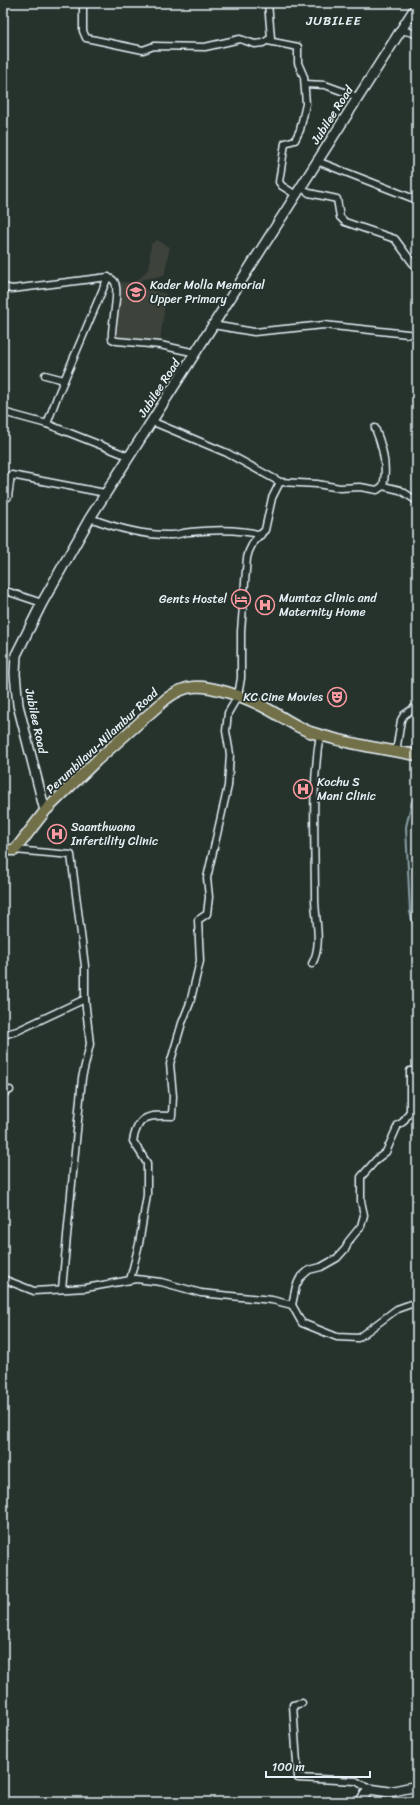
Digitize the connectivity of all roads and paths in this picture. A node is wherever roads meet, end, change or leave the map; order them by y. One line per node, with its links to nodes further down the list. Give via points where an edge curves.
1 (83, 3): 6 (street, via 86,38 143,50 154,46 205,47 240,39 255,44)
2 (268, 3): 6 (street, via 271,38)
3 (417, 5): 4 (main road, Jubilee Road)
4 (401, 30): 5 (street); 8 (main road, Jubilee Road)
5 (417, 34)
6 (268, 40): 7 (street, via 298,47 298,63)
7 (305, 84): 8 (street, via 325,85); 10 (street, via 306,104 300,130 295,140 286,143 280,182 282,186)
8 (358, 97): 9 (main road, Jubilee Road)
9 (317, 161): 10 (main road, Jubilee Road); 11 (street)
10 (298, 191): 12 (street, via 337,199 340,217 345,222 395,239); 15 (main road, Jubilee Road)
11 (417, 200)
12 (417, 269)
13 (108, 277): 14 (street, via 12,289); 17 (street, via 116,283 112,338 117,342 160,345); 19 (street)
14 (3, 287)
15 (213, 325): 16 (street, via 254,332 324,325); 17 (main road, Jubilee Road)
16 (417, 335)
17 (196, 353): 21 (main road, Jubilee Road)
18 (45, 375): 19 (street)
19 (64, 380): 22 (street)
20 (3, 412): 22 (street)
21 (151, 421): 24 (main road, Jubilee Road); 25 (street, via 227,453)
22 (48, 424): 24 (street)
23 (375, 428): 26 (street, via 381,443 385,472)
24 (128, 456): 27 (main road, Jubilee Road)
25 (280, 482): 26 (street, via 377,490); 31 (street, via 272,498 265,530)
26 (383, 486): 29 (street, via 400,490)
27 (105, 493): 28 (street, via 12,475); 30 (main road, Jubilee Road)
28 (8, 497)
29 (417, 501)
30 (90, 518): 31 (street, via 146,534 235,531); 33 (main road, Jubilee Road)
31 (261, 535): 34 (street, via 256,538 249,551 245,570)
32 (3, 590): 33 (street)
33 (42, 603): 39 (main road, Jubilee Road, via 16,655 15,674 18,705)
34 (238, 696): 36 (main road, Perumbilavu-Nilambur Road, via 260,705 298,727); 39 (main road, Perumbilavu-Nilambur Road, via 194,686 175,692 96,761); 49 (street, via 228,713 228,786 207,878 207,914 198,920 200,962 170,1064 172,1116 156,1115 145,1118 136,1126 133,1141 147,1163 147,1195)
35 (417, 706): 37 (street, via 401,720)
36 (320, 734): 37 (main road, Perumbilavu-Nilambur Road); 42 (street, via 316,761 315,906 318,932)
37 (396, 752): 38 (main road, Perumbilavu-Nilambur Road)
38 (417, 755)
39 (45, 811): 41 (main road, Perumbilavu-Nilambur Road)
40 (3, 850): 41 (main road)
41 (15, 850): 43 (street, via 71,855 85,966)
42 (312, 964)
43 (85, 999): 44 (street); 50 (street, via 90,1044 82,1078)
44 (3, 1035)
45 (417, 1071): 52 (street, via 410,1071 410,1111 398,1125 386,1152 361,1177 364,1215 361,1226 338,1258 309,1270 300,1278)
46 (10, 1090): 47 (street)
47 (3, 1093)
48 (3, 1279): 50 (street, via 34,1291)
49 (130, 1280): 50 (street, via 86,1288); 52 (street, via 161,1282 201,1293 272,1300)
50 (62, 1289)
51 (417, 1302): 52 (street, via 397,1309 358,1338 338,1337 302,1323)
52 (292, 1306)
53 (302, 1703): 55 (street, via 293,1705 298,1778 356,1781)
54 (417, 1786): 55 (main road, via 389,1792)
55 (369, 1789): 56 (main road)
56 (360, 1802)

